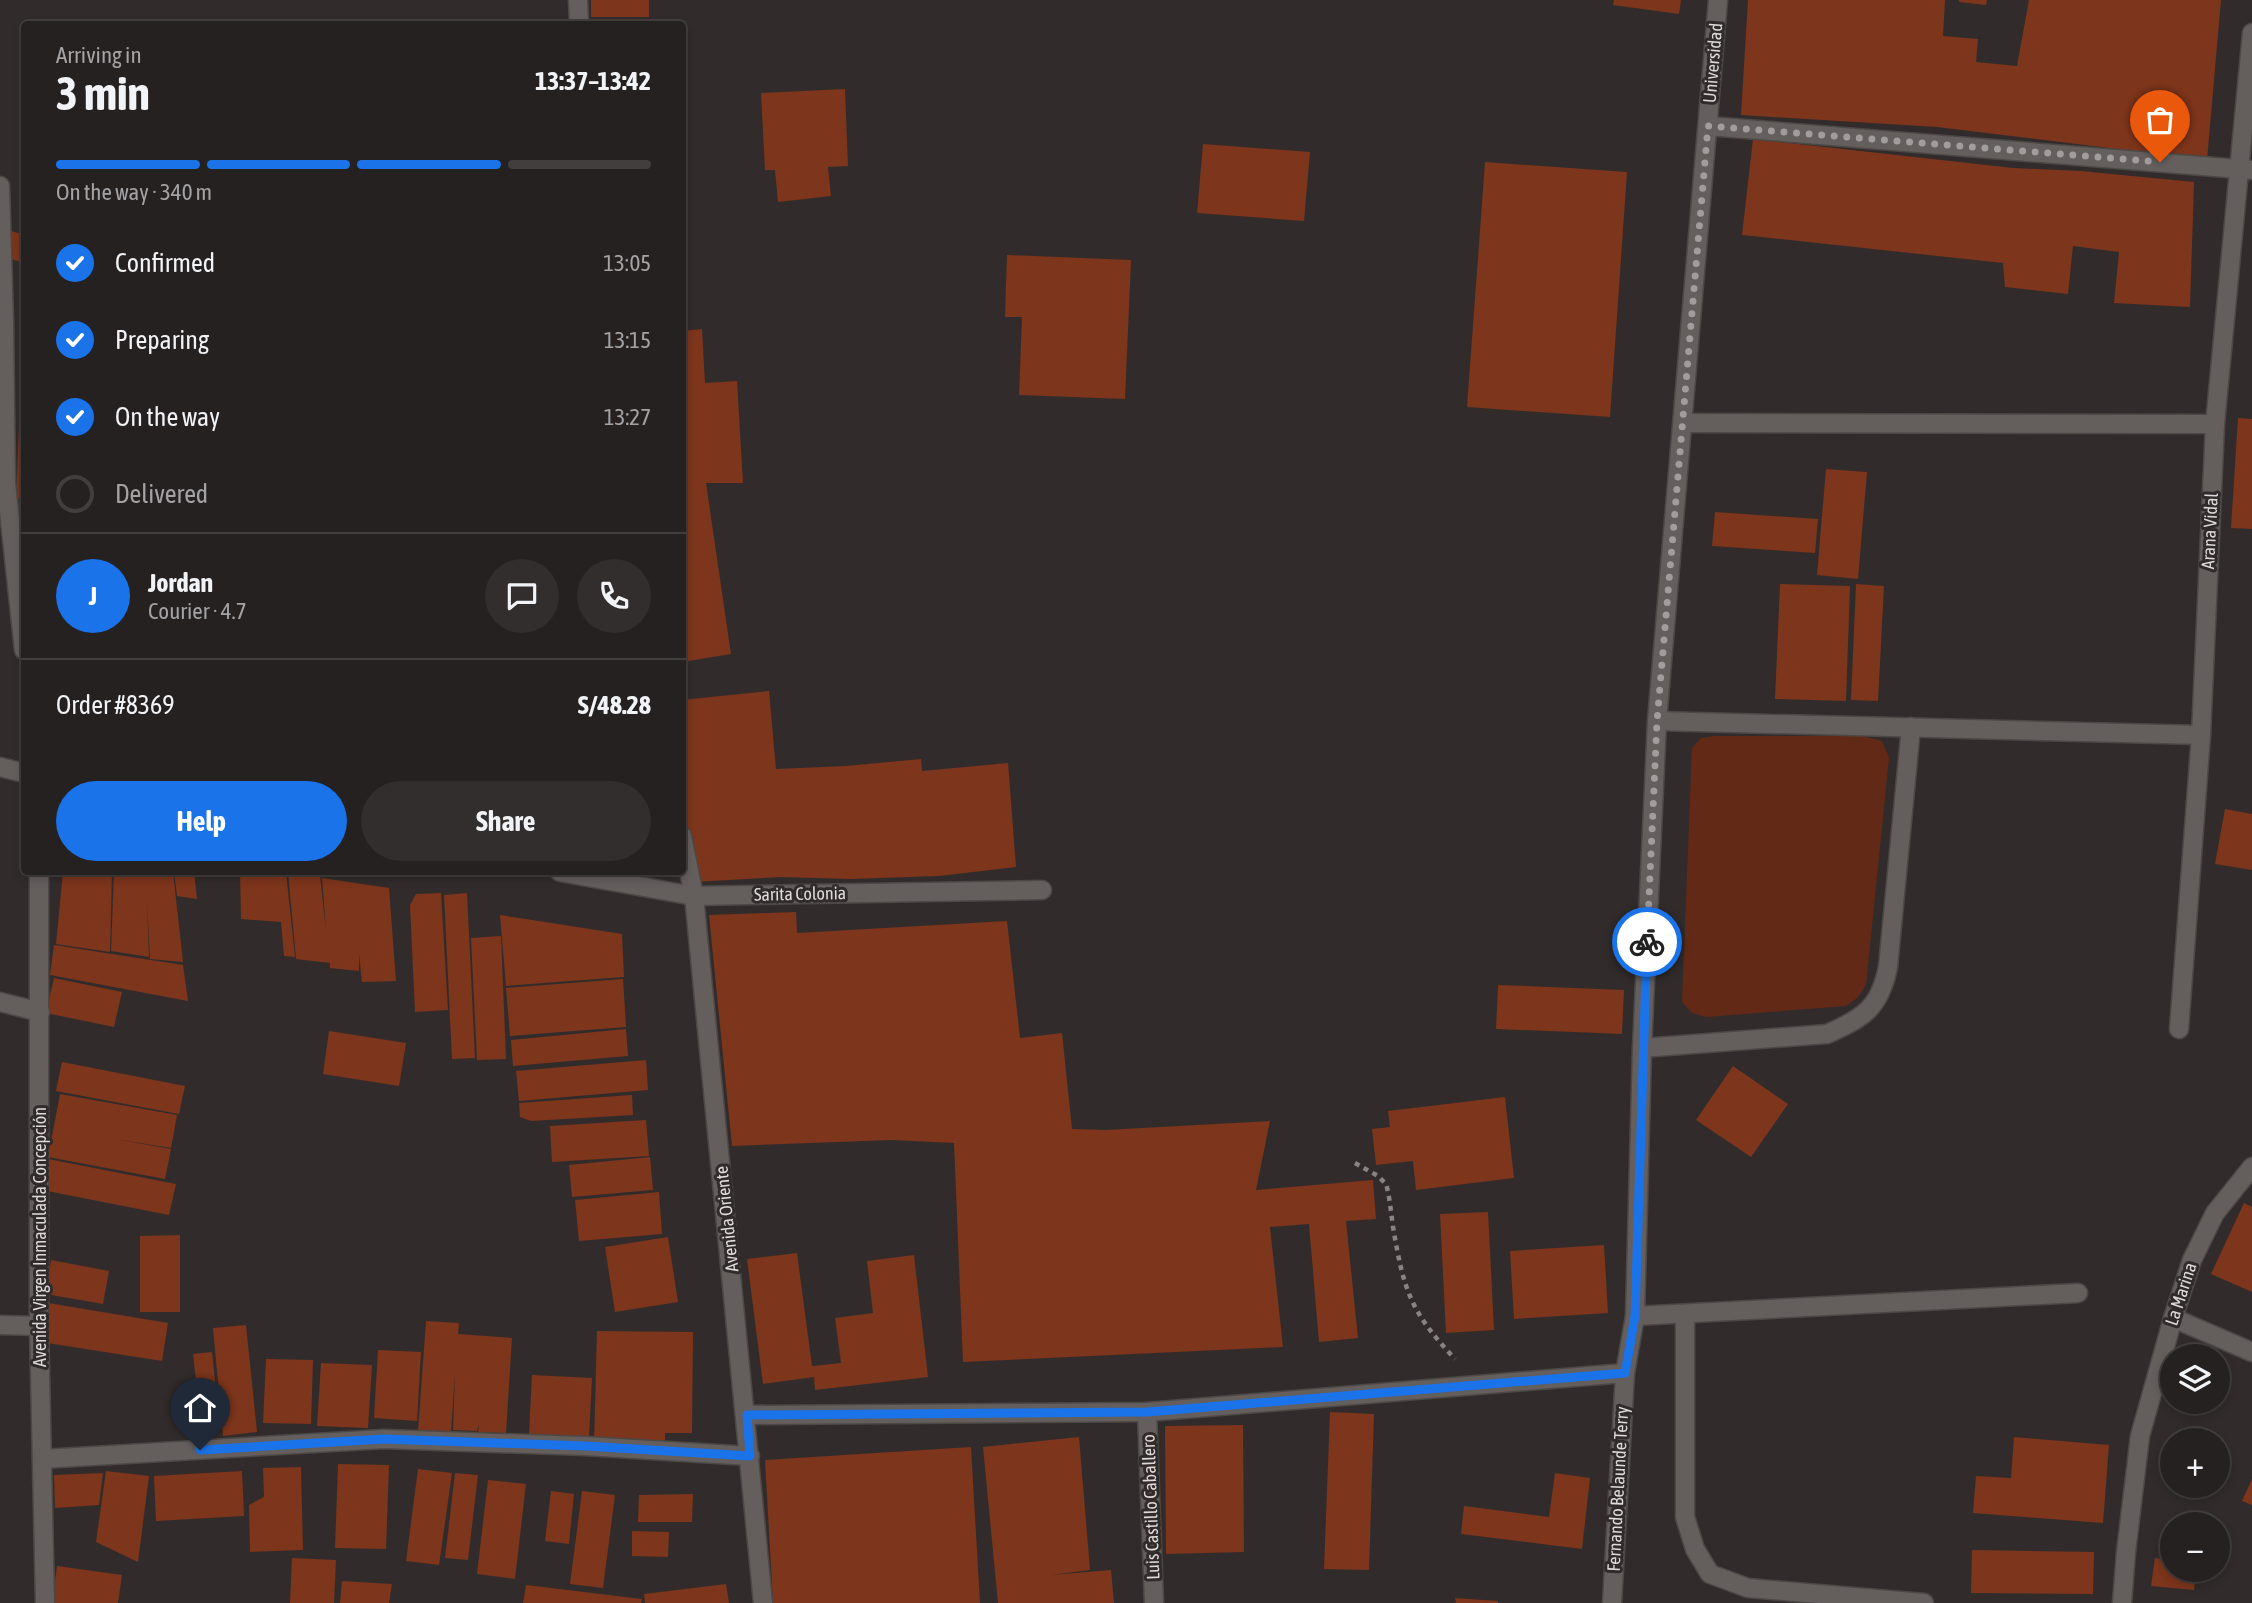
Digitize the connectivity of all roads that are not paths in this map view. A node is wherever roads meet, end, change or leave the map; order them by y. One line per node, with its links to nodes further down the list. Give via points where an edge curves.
1 (578, 0): 3 (street)
2 (1718, 0): 5 (street, Universidad)
3 (579, 21)
4 (2252, 33): 6 (street, Arana Vidal)
5 (1708, 126): 6 (street); 8 (street, Universidad)
6 (2246, 169): 9 (street, Arana Vidal)
7 (0, 186): 10 (street)
8 (1684, 423): 9 (street); 12 (street, Universidad)
9 (2215, 424): 14 (street, Arana Vidal)
10 (3, 482): 11 (street)
11 (21, 626)
12 (1657, 721): 13 (street); 25 (street, Fernando Belaunde Terry)
13 (1911, 726): 14 (street); 25 (street, via 1888,967 1875,1003 1864,1015 1827,1034)
14 (2201, 735): 24 (street, Arana Vidal)
15 (0, 767): 16 (street)
16 (21, 772)
17 (686, 856): 21 (street, Avenida Oriente)
18 (39, 875): 23 (street, Avenida Virgen Inmaculada Concepción)
19 (577, 875): 21 (street, Sarita Colonia)
20 (1042, 890): 21 (street, Sarita Colonia)
21 (694, 896): 36 (street, Avenida Oriente)
22 (0, 1002): 23 (street)
23 (40, 1012): 32 (street, Avenida Virgen Inmaculada Concepción)
24 (2179, 1029)
25 (1642, 1048): 29 (street, Fernando Belaunde Terry)
26 (2252, 1167): 30 (street, La Marina, via 2215,1213 2192,1260)
27 (2078, 1293): 28 (street)
28 (1685, 1314): 29 (street); 43 (street, via 1685,1517 1695,1549 1710,1574 1748,1588)
29 (1635, 1316): 34 (street, Fernando Belaunde Terry)
30 (2173, 1318): 33 (street); 44 (street, La Marina, via 2140,1436)
31 (0, 1325): 32 (street)
32 (38, 1326): 38 (street, Avenida Virgen Inmaculada Concepción)
33 (2252, 1352)
34 (1625, 1373): 35 (street); 42 (street, Fernando Belaunde Terry)
35 (1147, 1412): 36 (street); 41 (street, Luis Castillo Caballero)
36 (747, 1415): 37 (street, Avenida Oriente)
37 (750, 1456): 38 (street, via 384,1439); 40 (street, Avenida Oriente)
38 (42, 1459): 39 (street, Avenida Virgen Inmaculada Concepción)
39 (45, 1603)
40 (763, 1603)
41 (1154, 1603)
42 (1612, 1603)
43 (1924, 1603)
44 (2122, 1603)

